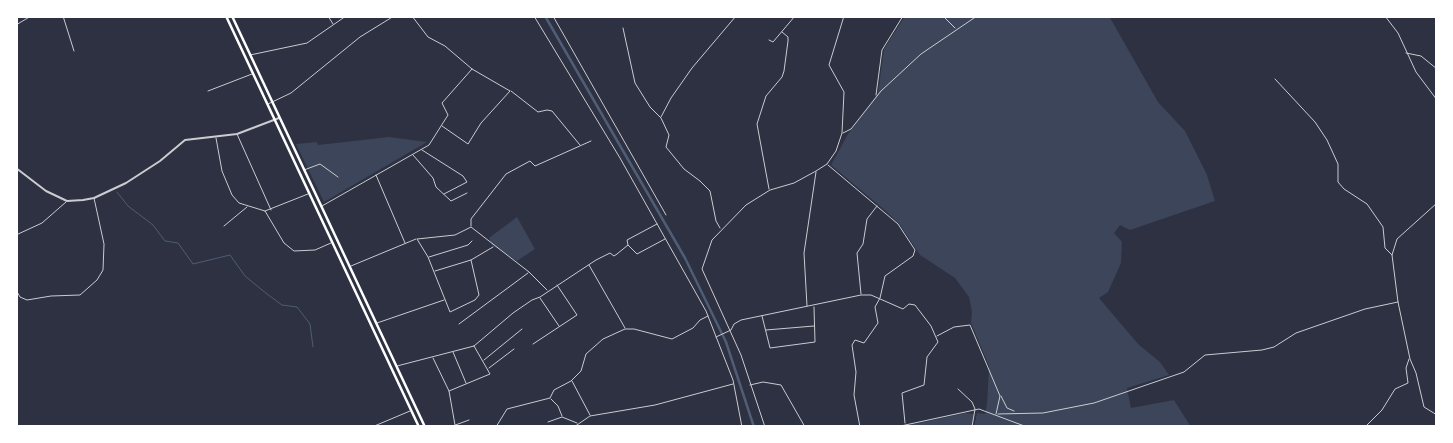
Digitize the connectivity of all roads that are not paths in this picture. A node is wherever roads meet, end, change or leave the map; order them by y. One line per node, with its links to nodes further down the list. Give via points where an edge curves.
1 (32, 16): 20 (street)
2 (63, 16): 26 (street)
3 (226, 16): 31 (highway)
4 (232, 16): 28 (highway)
5 (328, 16): 21 (street)
6 (346, 16): 21 (street)
7 (394, 16): 37 (street, via 360,37 292,92)
8 (412, 16): 29 (street, via 428,38 445,46)
9 (534, 16): 69 (street)
10 (553, 16): 68 (street)
11 (736, 16): 40 (street, via 692,68)
12 (795, 16): 24 (street)
13 (844, 16): 43 (street, via 829,65 844,92)
14 (903, 16): 35 (street, via 882,50)
15 (943, 16): 23 (street)
16 (977, 16): 23 (street)
17 (1385, 16): 19 (street)
18 (1388, 16): 19 (street)
19 (1389, 20): 27 (street)
20 (16, 25)
21 (333, 25): 28 (street, via 306,43)
22 (623, 28): 40 (street, via 635,82)
23 (956, 29): 35 (street, via 921,54)
24 (782, 32): 25 (street, via 773,42); 56 (street, via 788,37 784,71 766,96 758,124)
25 (769, 40)
26 (74, 50)
27 (1406, 53): 30 (street, via 1421,56); 36 (street)
28 (250, 56): 37 (highway)
29 (472, 69): 34 (street); 42 (street, via 442,103 448,115)
30 (1437, 70)
31 (252, 74): 33 (street); 38 (highway)
32 (1276, 79): 81 (street, via 1327,140 1338,164 1338,182 1367,204 1383,227 1385,248)
33 (208, 91)
34 (510, 91): 42 (street, via 481,123 468,144); 47 (street, via 538,112 552,112)
35 (876, 96): 43 (street, via 851,129)
36 (1437, 100)
37 (272, 102): 38 (street); 39 (highway)
38 (267, 104): 41 (highway)
39 (279, 118): 41 (street); 52 (highway)
40 (661, 118): 72 (street, via 669,135 666,146 684,169 710,191 716,221)
41 (274, 120): 44 (street); 57 (highway)
42 (442, 126): 48 (street, via 429,145)
43 (842, 133): 50 (street, via 836,152)
44 (237, 134): 45 (street); 66 (street)
45 (216, 138): 60 (street, via 185,140 144,173); 64 (street, via 227,185 239,203)
46 (590, 141): 47 (street)
47 (580, 145): 71 (street, via 535,166 530,161 506,174 471,219)
48 (421, 150): 49 (street); 58 (street, via 463,176 467,182)
49 (412, 154): 54 (street); 58 (street)
50 (827, 164): 53 (street); 63 (street)
51 (16, 168): 61 (street, via 46,191)
52 (304, 170): 55 (street, via 320,164); 65 (highway)
53 (816, 171): 56 (street, via 794,183); 97 (street, via 804,253)
54 (376, 175): 65 (street); 78 (street)
55 (338, 176)
56 (770, 190): 72 (street, via 746,205)
57 (308, 193): 66 (street); 77 (highway)
58 (444, 194): 59 (street, via 451,200)
59 (467, 194)
60 (94, 198): 61 (street); 89 (street, via 104,244 103,270 97,280 80,295 27,300)
61 (67, 201): 73 (street, via 42,223)
62 (1437, 203): 81 (street, via 1397,239)
63 (877, 205): 91 (street, via 867,219 863,244 857,253); 93 (street, via 898,224 916,253 885,276)
64 (247, 206): 67 (street); 70 (street)
65 (321, 207): 85 (highway)
66 (271, 210): 67 (street)
67 (265, 212): 77 (street, via 284,243 294,251 315,250)
68 (666, 215)
69 (657, 224): 74 (street); 79 (street, via 628,240)
70 (224, 226)
71 (471, 227): 75 (street, via 455,235); 80 (street)
72 (721, 228): 106 (street, via 712,240 702,269)
73 (16, 235)
74 (665, 238): 79 (street, via 637,254); 99 (street)
75 (417, 239): 78 (street); 82 (street)
76 (472, 241): 82 (street)
77 (332, 242): 128 (highway)
78 (406, 243): 85 (street)
79 (628, 245): 84 (street, via 614,256 610,253)
80 (493, 246): 83 (street); 87 (street)
81 (1392, 255): 95 (street)
82 (428, 257): 86 (street)
83 (472, 260): 86 (street); 94 (street, via 479,295 450,312)
84 (588, 264): 88 (street); 105 (street)
85 (350, 267): 100 (highway)
86 (433, 271): 94 (street)
87 (529, 272): 90 (street); 101 (street)
88 (556, 285): 90 (street); 102 (street, via 576,315)
89 (16, 291)
90 (547, 291): 92 (street)
91 (861, 295): 93 (street); 96 (street)
92 (540, 298): 102 (street); 111 (street, via 512,313)
93 (880, 298): 108 (street, via 903,309 909,304 915,305); 148 (street, via 875,307 878,323 865,341 855,340 852,348 856,372 854,395)
94 (444, 300): 100 (street)
95 (1398, 302): 115 (street); 129 (street, via 1364,309 1296,334 1274,347 1205,355 1184,372 1094,403 1043,413)
96 (814, 305): 97 (street); 103 (street)
97 (807, 307): 98 (street)
98 (761, 315): 106 (street, via 734,324); 107 (street)
99 (708, 316): 105 (street, via 672,339 644,330); 109 (street)
100 (376, 323): 117 (highway)
101 (459, 324)
102 (560, 326): 110 (street)
103 (814, 326): 107 (street); 107 (street, via 815,342 770,348)
104 (522, 329): 116 (street)
105 (625, 329): 119 (street, via 590,349 581,371)
106 (731, 330): 109 (street); 122 (street)
107 (765, 330)
108 (936, 336): 125 (street, via 954,327 970,325); 137 (street, via 938,344 925,362 924,385 902,393)
109 (716, 337): 121 (street)
110 (534, 344)
111 (474, 346): 113 (street); 116 (street)
112 (514, 349): 118 (street)
113 (452, 351): 114 (street); 120 (street)
114 (433, 357): 117 (street); 124 (street)
115 (1410, 359): 131 (street, via 1424,407); 152 (street, via 1406,368 1408,383 1395,389 1382,410)
116 (484, 360): 118 (street)
117 (397, 366): 141 (highway)
118 (488, 368): 120 (street, via 488,376)
119 (572, 381): 126 (street, via 554,390); 132 (street)
120 (466, 384): 124 (street)
121 (734, 384): 132 (street, via 655,405); 145 (street)
122 (750, 385): 146 (street); 147 (street, via 763,382 781,385)
123 (958, 389): 127 (street)
124 (449, 391): 138 (street)
125 (1000, 396): 129 (street, via 1007,408); 130 (street)
126 (550, 398): 133 (street); 143 (street, via 507,409)
127 (975, 409): 130 (street); 137 (street, via 928,421); 150 (street)
128 (411, 411): 139 (street); 140 (highway)
129 (1016, 412): 130 (street)
130 (997, 414): 151 (street)
131 (1437, 415)
132 (590, 416): 136 (street)
133 (562, 417): 135 (street); 136 (street)
134 (469, 420): 138 (street)
135 (548, 422)
136 (577, 422): 144 (street)
137 (905, 423): 149 (street)
138 (455, 425): 142 (street)
139 (372, 427)
140 (419, 427)
141 (425, 427)
142 (450, 427)
143 (496, 427)
144 (574, 427)
145 (742, 427)
146 (765, 427)
147 (805, 427)
148 (860, 427)
149 (896, 427)
150 (972, 427)
151 (1027, 427)
152 (1365, 427)

